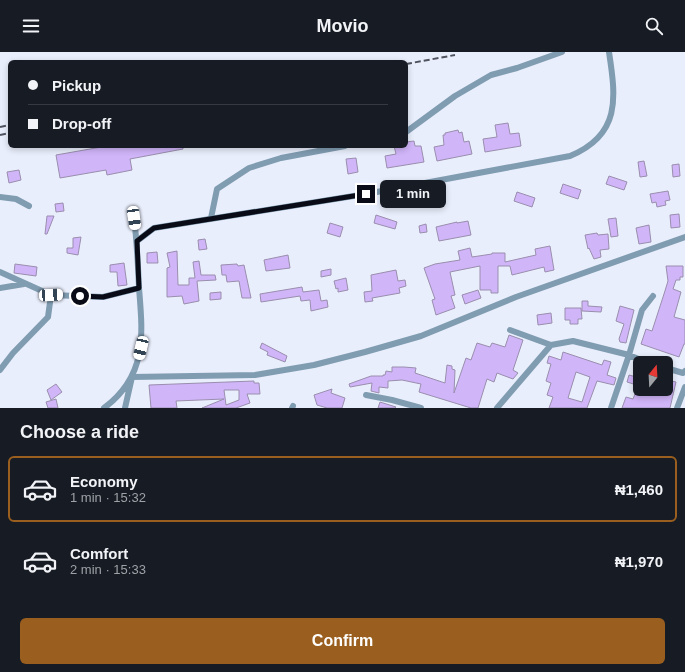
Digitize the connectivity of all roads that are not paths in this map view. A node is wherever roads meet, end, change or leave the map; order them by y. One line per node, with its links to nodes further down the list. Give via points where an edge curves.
1 (562, 52): 3 (street, via 491,75 454,96)
2 (609, 52): 8 (street, via 615,90 611,115 595,141 570,156 366,194)
3 (408, 130)
4 (334, 148): 8 (street, via 281,158 249,168 217,189)
5 (0, 197): 6 (street, via 16,199)
6 (29, 206)
7 (134, 218): 10 (street)
8 (211, 218): 10 (street, via 154,228)
9 (685, 238): 24 (street, via 516,297 421,336 314,365 255,375)
10 (137, 241): 14 (street)
11 (0, 272): 12 (street)
12 (24, 284): 13 (street); 15 (street)
13 (0, 288)
14 (139, 288): 15 (street, via 103,297); 24 (street, via 142,338 139,358)
15 (51, 295): 21 (street, via 48,317)
16 (653, 296): 19 (street, via 642,310)
17 (510, 330): 18 (street)
18 (551, 345): 19 (street, via 573,341); 30 (street)
19 (629, 355): 20 (street); 31 (street)
20 (633, 357)
21 (0, 370)
22 (673, 370): 23 (street, via 683,373)
23 (685, 371)
24 (132, 377): 27 (street); 28 (street)
25 (685, 387): 32 (street)
26 (366, 395): 29 (street)
27 (104, 408)
28 (125, 408)
29 (421, 408)
30 (497, 408)
31 (611, 408)
32 (677, 408)

